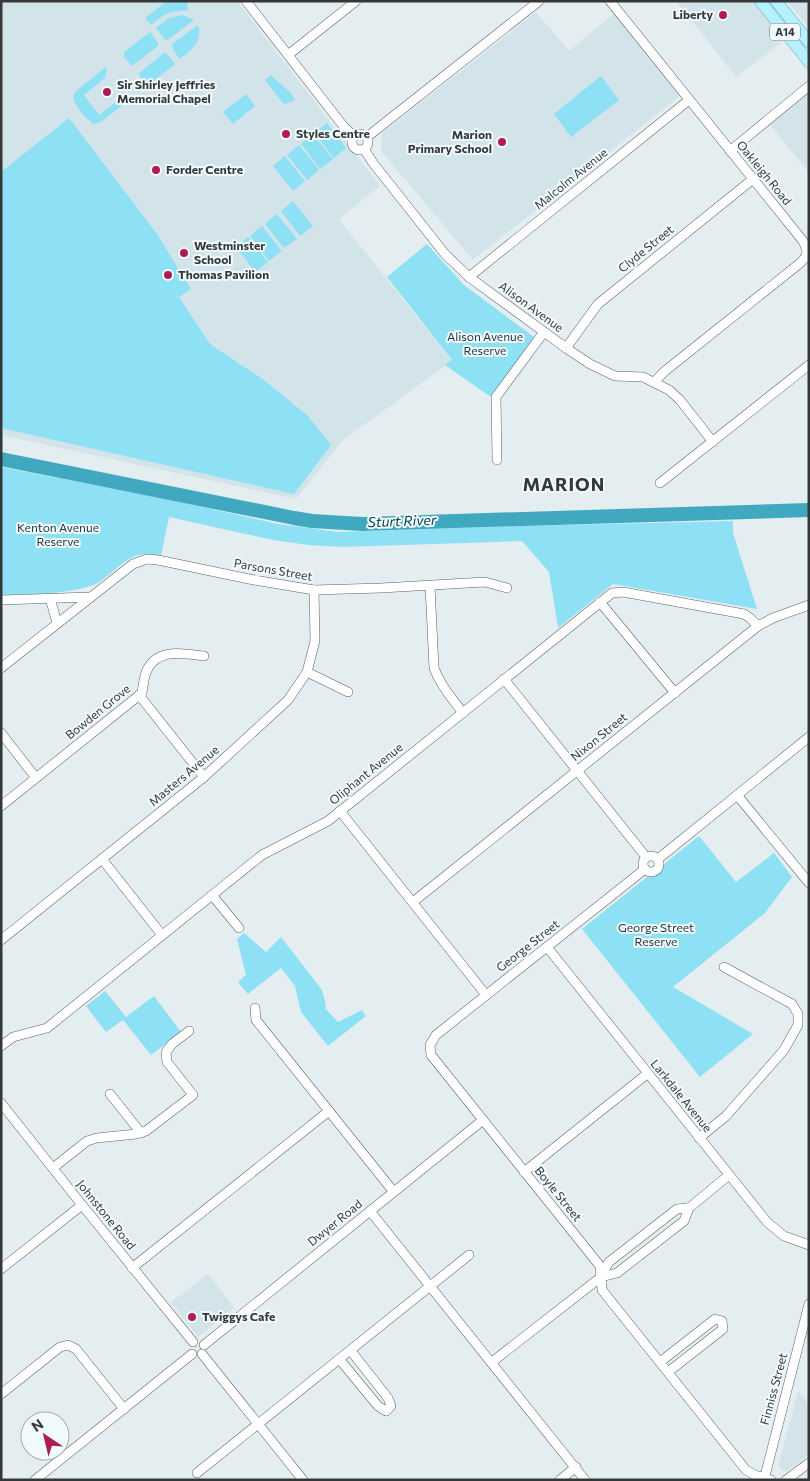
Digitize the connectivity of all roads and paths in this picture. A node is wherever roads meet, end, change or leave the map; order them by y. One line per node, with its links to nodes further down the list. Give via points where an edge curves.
1 (246, 1): 8 (street)
2 (356, 1): 8 (street)
3 (539, 1): 13 (street)
4 (610, 1): 11 (street, Oakleigh Road)
5 (760, 1): 9 (main road, A14)
6 (776, 1): 7 (main road, A14)
7 (809, 42)
8 (288, 55): 12 (street)
9 (809, 62)
10 (809, 86): 15 (street)
11 (688, 100): 15 (street, Oakleigh Road); 17 (street, Malcolm Avenue)
12 (354, 136): 13 (street); 14 (street, via 354,148)
13 (367, 137): 14 (street)
14 (364, 149): 17 (street, Alison Avenue, via 445,254)
15 (730, 151): 16 (street, Oakleigh Road)
16 (753, 179): 19 (street, Clyde Street, via 598,304); 21 (street, Oakleigh Road, via 802,241 806,258)
17 (469, 277): 18 (street, Alison Avenue)
18 (544, 332): 19 (street, Alison Avenue); 23 (street, via 496,397)
19 (566, 348): 21 (street, Alison Avenue, via 615,376 643,377)
20 (809, 365): 22 (street)
21 (654, 382): 22 (street, Alison Avenue, via 680,400)
22 (713, 442): 24 (street)
23 (497, 460)
24 (660, 483)
25 (430, 586): 26 (street, Parsons Street, via 485,582); 27 (street, Parsons Street); 42 (street, via 434,668)
26 (507, 588)
27 (314, 590): 28 (street, Parsons Street, via 147,559 133,564); 37 (street, Masters Avenue, via 315,641)
28 (91, 597): 29 (street); 33 (street, Parsons Street)
29 (50, 598): 30 (street); 33 (street)
30 (1, 600)
31 (600, 602): 34 (street, Oliphant Avenue, via 612,593 623,592 744,614); 38 (street, Oliphant Avenue); 40 (street)
32 (809, 605): 34 (street, Nixon Street)
33 (57, 623): 36 (street, Parsons Street)
34 (758, 626): 40 (street, Nixon Street)
35 (204, 656): 41 (street, Bowden Grove, via 179,653 161,656 146,671)
36 (1, 668)
37 (307, 672): 39 (street); 46 (street, Masters Avenue, via 288,700)
38 (504, 679): 42 (street, Oliphant Avenue); 45 (street)
39 (348, 692)
40 (675, 693): 45 (street, Nixon Street)
41 (140, 695): 46 (street); 47 (street, Bowden Grove)
42 (463, 713): 50 (street, Oliphant Avenue)
43 (1, 733): 47 (street)
44 (809, 737): 48 (street)
45 (577, 771): 51 (street); 57 (street, Nixon Street)
46 (204, 777): 53 (street, Masters Avenue)
47 (36, 778): 49 (street, Bowden Grove)
48 (737, 796): 52 (street); 55 (street)
49 (1, 806)
50 (340, 811): 56 (street, Oliphant Avenue, via 328,821 262,855); 57 (street)
51 (646, 857): 52 (street, via 651,855); 54 (street)
52 (658, 859): 54 (street, via 659,867 655,871)
53 (102, 860): 59 (street); 60 (street, Masters Avenue)
54 (645, 869): 61 (street, George Street)
55 (807, 877)
56 (212, 895): 58 (street); 59 (street, Oliphant Avenue)
57 (412, 902): 63 (street)
58 (239, 928)
59 (162, 935): 67 (street, Oliphant Avenue, via 47,1028 13,1037)
60 (3, 936)
61 (547, 947): 63 (street, George Street); 68 (street, Larkdale Avenue)
62 (724, 967): 74 (street, via 792,1004 798,1014 798,1025 784,1050 726,1116)
63 (486, 995): 66 (street, George Street, via 436,1035)
64 (255, 1008): 71 (street, via 256,1020)
65 (189, 1032): 73 (street, via 166,1052 167,1062 196,1096)
66 (430, 1045): 72 (street, Boyle Street, via 432,1055)
67 (1, 1046)
68 (647, 1074): 74 (street, Larkdale Avenue); 76 (street)
69 (110, 1094): 73 (street)
70 (1, 1103): 75 (street, Johnstone Road)
71 (329, 1111): 78 (street); 84 (street)
72 (483, 1120): 76 (street, Boyle Street); 78 (street, Dwyer Road)
73 (141, 1133): 75 (street, via 87,1141)
74 (699, 1138): 77 (street, Larkdale Avenue)
75 (53, 1168): 79 (street, Johnstone Road)
76 (524, 1172): 86 (street, Boyle Street, via 600,1266)
77 (730, 1175): 80 (street); 82 (street, Larkdale Avenue, via 767,1222 784,1236)
78 (393, 1192): 81 (street, Dwyer Road)
79 (82, 1205): 84 (street, Johnstone Road); 85 (street)
80 (689, 1208): 86 (street, via 677,1209 609,1262); 86 (street, via 684,1221 617,1273)
81 (370, 1211): 87 (street); 89 (street, Dwyer Road)
82 (809, 1244)
83 (470, 1255): 87 (street)
84 (132, 1268): 89 (street, Johnstone Road, via 193,1342 200,1342)
85 (1, 1269)
86 (600, 1277): 92 (street); 93 (street, Boyle Street, via 602,1290)
87 (431, 1286): 90 (street); 92 (street)
88 (809, 1304): 102 (street, Finniss Street)
89 (200, 1351): 96 (street, Dwyer Road); 97 (street)
90 (350, 1351): 91 (street); 91 (street, via 388,1398 390,1409 386,1411 378,1406)
91 (340, 1360): 97 (street)
92 (492, 1362): 99 (street)
93 (660, 1362): 94 (street, Boyle Street); 94 (street, via 715,1319 722,1321 723,1329)
94 (668, 1372): 102 (street, Boyle Street, via 746,1470)
95 (1, 1394): 96 (street, via 60,1347 68,1345 76,1349)
96 (124, 1409): 103 (street, Dwyer Road)
97 (259, 1424): 100 (street); 104 (street)
98 (809, 1463): 106 (street)
99 (576, 1467): 101 (street); 105 (street)
100 (197, 1474)
101 (583, 1479)
102 (766, 1479)
103 (35, 1480)
104 (303, 1480)
105 (560, 1480)
106 (786, 1480)

